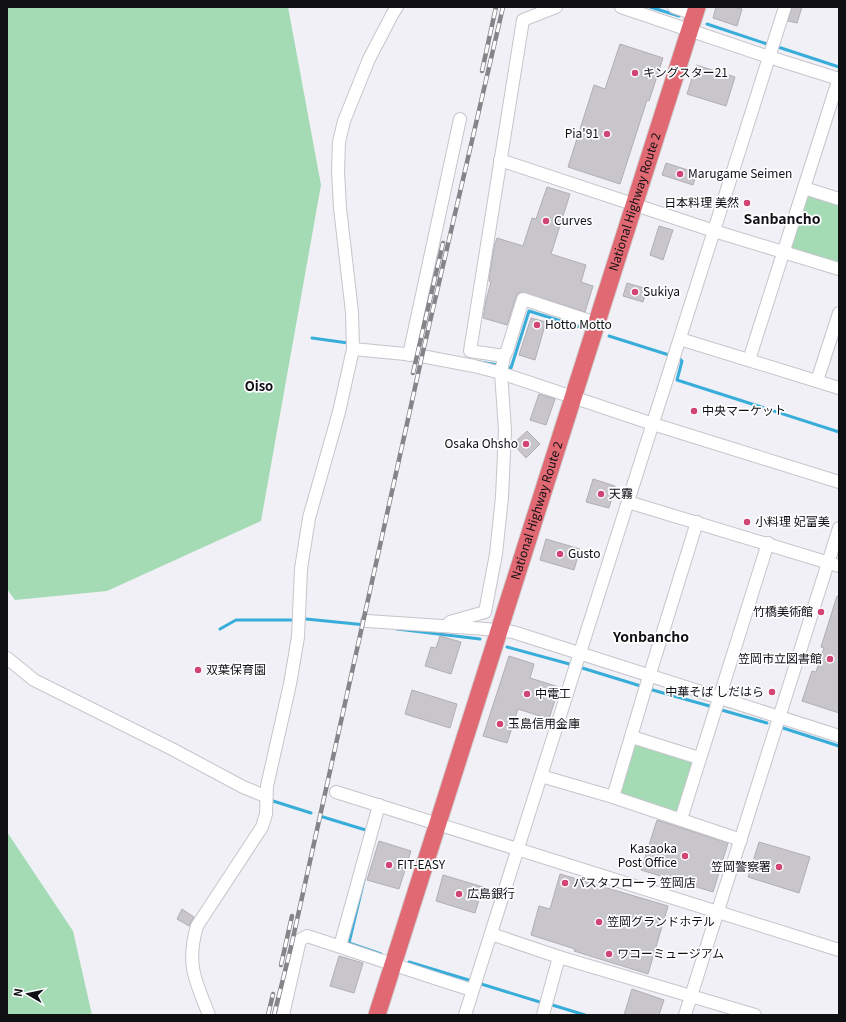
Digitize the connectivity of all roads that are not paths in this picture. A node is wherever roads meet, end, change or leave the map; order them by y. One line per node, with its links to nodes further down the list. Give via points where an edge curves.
1 (397, 7): 21 (street, via 370,59 344,121 339,142 340,208 352,312)
2 (556, 7): 11 (street, via 524,20)
3 (621, 7): 7 (street)
4 (674, 7): 6 (street)
5 (785, 7): 8 (street)
6 (696, 10): 7 (highway, National Highway Route 2)
7 (690, 30): 8 (street); 14 (highway, National Highway Route 2)
8 (772, 49): 9 (street); 15 (street)
9 (839, 79): 12 (street)
10 (460, 119): 22 (street)
11 (500, 160): 14 (street); 24 (street, via 470,351)
12 (804, 188): 13 (street); 16 (street)
13 (839, 199)
14 (635, 204): 15 (street); 19 (highway, National Highway Route 2)
15 (714, 231): 16 (street); 20 (street)
16 (784, 252): 17 (street); 23 (street)
17 (839, 269)
18 (839, 313): 25 (street)
19 (596, 322): 24 (street, via 523,299); 27 (highway, National Highway Route 2)
20 (680, 339): 23 (street); 28 (street)
21 (353, 349): 22 (street); 48 (street, via 339,412 309,518 301,568 298,637)
22 (410, 351): 24 (street, via 474,366)
23 (749, 360): 25 (street)
24 (502, 365): 27 (street); 36 (street, via 505,430 502,497 496,554 485,612 450,622)
25 (817, 381): 26 (street)
26 (839, 388)
27 (573, 397): 28 (street); 37 (highway, National Highway Route 2)
28 (653, 424): 29 (street); 30 (street)
29 (839, 482)
30 (628, 502): 31 (street); 39 (street)
31 (697, 522): 33 (street); 40 (street)
32 (839, 528): 34 (street)
33 (768, 543): 34 (street); 41 (street)
34 (834, 564): 42 (street)
35 (367, 621): 36 (street)
36 (446, 626): 37 (street)
37 (499, 631): 39 (street, via 513,632); 52 (highway, National Highway Route 2)
38 (7, 658): 48 (street, via 34,680)
39 (577, 661): 40 (street); 46 (street)
40 (647, 684): 41 (street); 44 (street)
41 (716, 704): 42 (street); 45 (street)
42 (779, 718): 43 (street); 53 (street)
43 (839, 736)
44 (632, 737): 45 (street); 49 (street)
45 (699, 758): 51 (street)
46 (541, 776): 49 (street); 54 (street)
47 (336, 792): 50 (street)
48 (265, 796): 64 (street, via 266,814 262,827 197,926 192,941 191,957 195,979)
49 (613, 797): 51 (street)
50 (379, 805): 52 (street); 57 (street)
51 (681, 819): 53 (street)
52 (438, 824): 54 (street); 60 (highway, National Highway Route 2)
53 (741, 840): 55 (street)
54 (517, 849): 55 (street); 56 (street)
55 (718, 911): 58 (street); 62 (street)
56 (491, 934): 59 (street); 61 (street)
57 (340, 946): 60 (street); 65 (street, via 307,936 300,940)
58 (839, 950)
59 (559, 957): 62 (street); 63 (street)
60 (393, 965): 61 (street); 66 (highway, National Highway Route 2)
61 (474, 984): 67 (street)
62 (691, 995): 68 (street); 69 (street)
63 (545, 1008)
64 (209, 1015)
65 (283, 1015)
66 (377, 1015)
67 (465, 1015)
68 (685, 1015)
69 (755, 1015)

